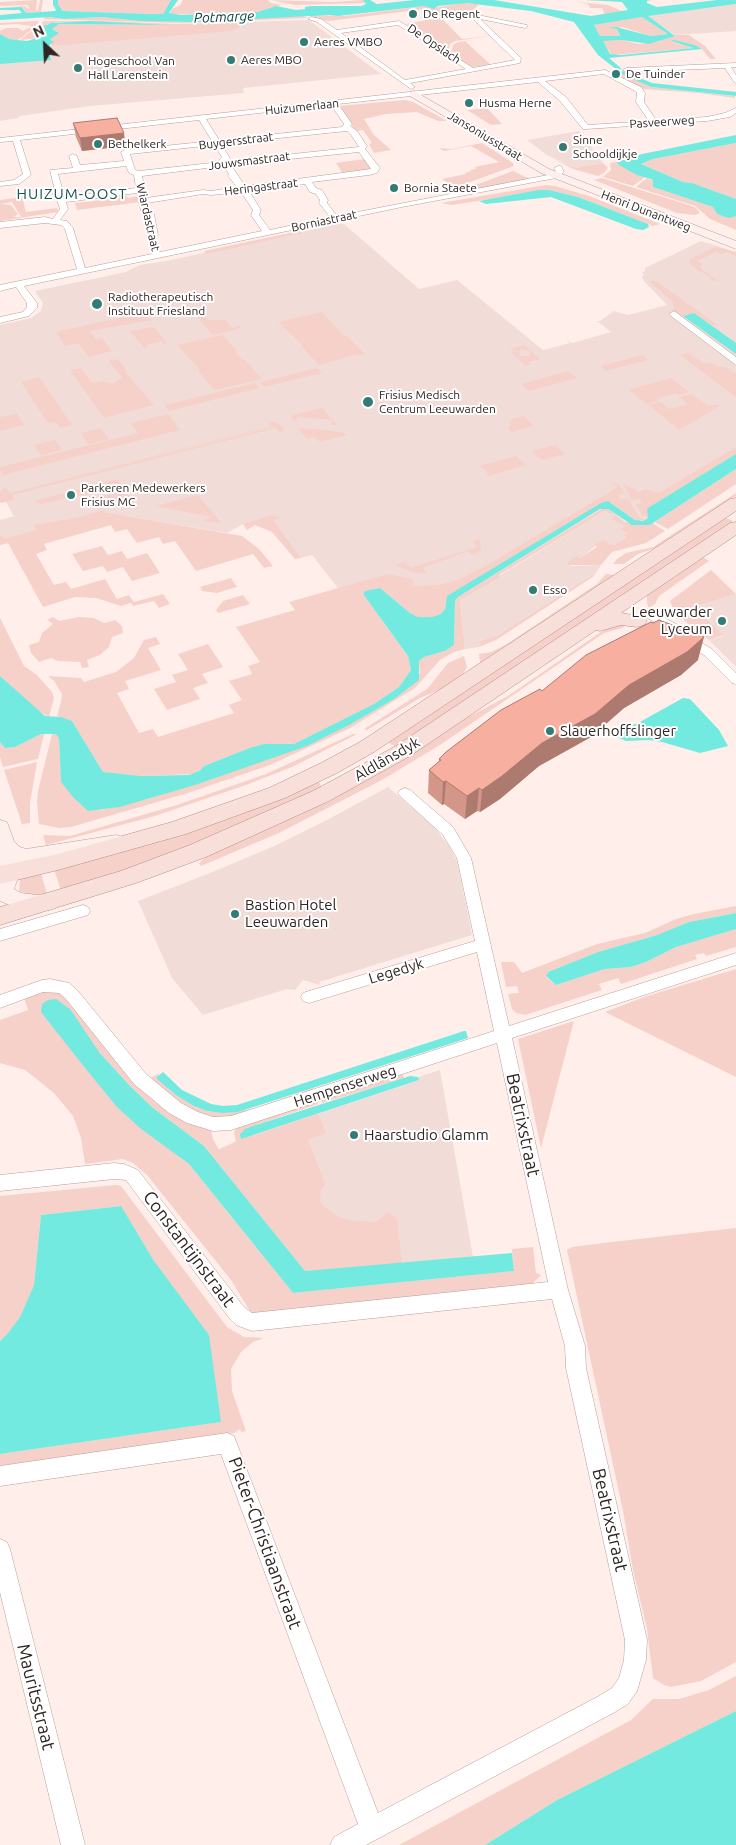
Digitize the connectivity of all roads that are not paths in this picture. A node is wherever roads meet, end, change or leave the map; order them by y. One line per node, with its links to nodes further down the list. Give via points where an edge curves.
1 (311, 19): 5 (street, Jansoniusstraat, via 319,20)
2 (499, 21): 3 (street); 4 (street, via 486,22); 4 (street, via 473,16)
3 (525, 26)
4 (484, 27): 9 (street, De Opslach, via 519,59 515,63)
5 (335, 32): 9 (street, De Opslach, via 399,23); 14 (street, Jansoniusstraat)
6 (643, 61): 11 (street)
7 (736, 65): 8 (street)
8 (727, 66): 11 (street); 13 (street)
9 (472, 70): 14 (street, De Opslach)
10 (626, 70): 11 (street)
11 (648, 70)
12 (539, 79): 15 (street, Huizumerlaan); 19 (street, Pasveerweg, via 563,99 586,127); 19 (street, Huizumerlaan, via 605,72 638,89 640,102)
13 (736, 81)
14 (404, 82): 15 (street, Jansoniusstraat)
15 (421, 93): 16 (street, Huizumerlaan); 30 (street, Jansoniusstraat)
16 (333, 103): 18 (street, Huizumerlaan); 20 (street, via 348,124)
17 (736, 110): 19 (street, Pasveerweg, via 712,118)
18 (202, 118): 21 (street, Huizumerlaan); 23 (street)
19 (654, 123)
20 (347, 129): 23 (street, Buygersstraat); 24 (street, via 354,133 363,146)
21 (16, 138): 22 (street, Huizumerlaan); 33 (street, via 27,175 16,182)
22 (0, 140)
23 (217, 143): 25 (street, Buygersstraat); 28 (street)
24 (361, 149): 28 (street, Jouwsmastraat); 32 (street, Heringastraat, via 376,168 369,173)
25 (124, 152): 27 (street, Wiardastraat)
26 (73, 156): 29 (street)
27 (129, 163): 29 (street); 31 (street, Wiardastraat, via 132,172)
28 (227, 164): 31 (street, Jouwsmastraat); 34 (street, via 236,183)
29 (77, 168): 36 (street, via 50,173)
30 (557, 172): 38 (street, Borniastraat); 42 (street, Henri Dunantweg); 43 (street, Henri Dunantweg)
31 (138, 174): 35 (street, Wiardastraat)
32 (307, 181): 34 (street, Heringastraat); 38 (street, via 313,190 319,192 324,200 322,203)
33 (0, 184)
34 (243, 189): 37 (street, Heringastraat); 41 (street)
35 (140, 190): 36 (street); 37 (street, Wiardastraat)
36 (61, 200): 39 (street, via 64,209)
37 (143, 201): 44 (street, Wiardastraat, via 145,211 150,214 154,251)
38 (335, 219): 41 (street, Borniastraat)
39 (56, 220): 40 (street); 45 (street, via 68,227)
40 (0, 225)
41 (268, 233): 44 (street, Borniastraat)
42 (736, 240)
43 (736, 245)
44 (159, 256): 45 (street, Borniastraat)
45 (82, 272): 46 (street, Borniastraat)
46 (12, 288): 47 (street, Borniastraat); 49 (street, via 32,303 32,308 26,314)
47 (0, 293)
48 (674, 314): 50 (street)
49 (0, 320)
50 (736, 362)
51 (736, 503): 54 (main road, Aldlânsdyk)
52 (736, 527): 55 (main road, Aldlânsdyk)
53 (607, 569): 54 (main road)
54 (637, 569): 59 (main road, Aldlânsdyk)
55 (640, 591): 56 (main road); 57 (main road, Aldlânsdyk)
56 (642, 617): 57 (main road, via 620,618); 60 (street, via 668,635 691,642 708,652)
57 (584, 630): 65 (main road, Aldlânsdyk, via 403,751 329,791 198,851)
58 (473, 652): 59 (main road)
59 (472, 678): 63 (main road, Aldlânsdyk, via 367,747 303,781 228,812)
60 (736, 680)
61 (405, 793): 70 (street, via 448,831 459,847)
62 (3, 836): 63 (street, Aldlânsdyk, via 13,852 26,856); 64 (street, via 9,857)
63 (135, 840): 64 (main road, Aldlânsdyk, via 58,862)
64 (2, 883): 66 (street, via 7,895 26,902)
65 (103, 886): 66 (main road, Aldlânsdyk); 67 (main road)
66 (50, 902): 68 (main road, Aldlânsdyk)
67 (83, 910): 69 (street)
68 (0, 916)
69 (0, 935)
70 (483, 944): 72 (street, Legedyk); 74 (street)
71 (736, 959): 74 (street, Hempenserweg)
72 (309, 997)
73 (0, 1002): 74 (street, Hempenserweg, via 42,986 63,987 140,1079 175,1108 213,1124 231,1123)
74 (504, 1034): 76 (street, Beatrixstraat)
75 (0, 1183): 76 (street, Constantijnstraat, via 114,1171 132,1175 237,1313 252,1322)
76 (558, 1290): 79 (street, Beatrixstraat, via 571,1327 576,1368 636,1640 636,1660 629,1683 620,1696 607,1704)
77 (0, 1476): 79 (street, Pieter-Christiaanstraat, via 228,1443)
78 (0, 1548): 80 (street, Mauritsstraat)
79 (372, 1829): 81 (street, Beatrixstraat)
80 (72, 1845)
81 (342, 1845)

